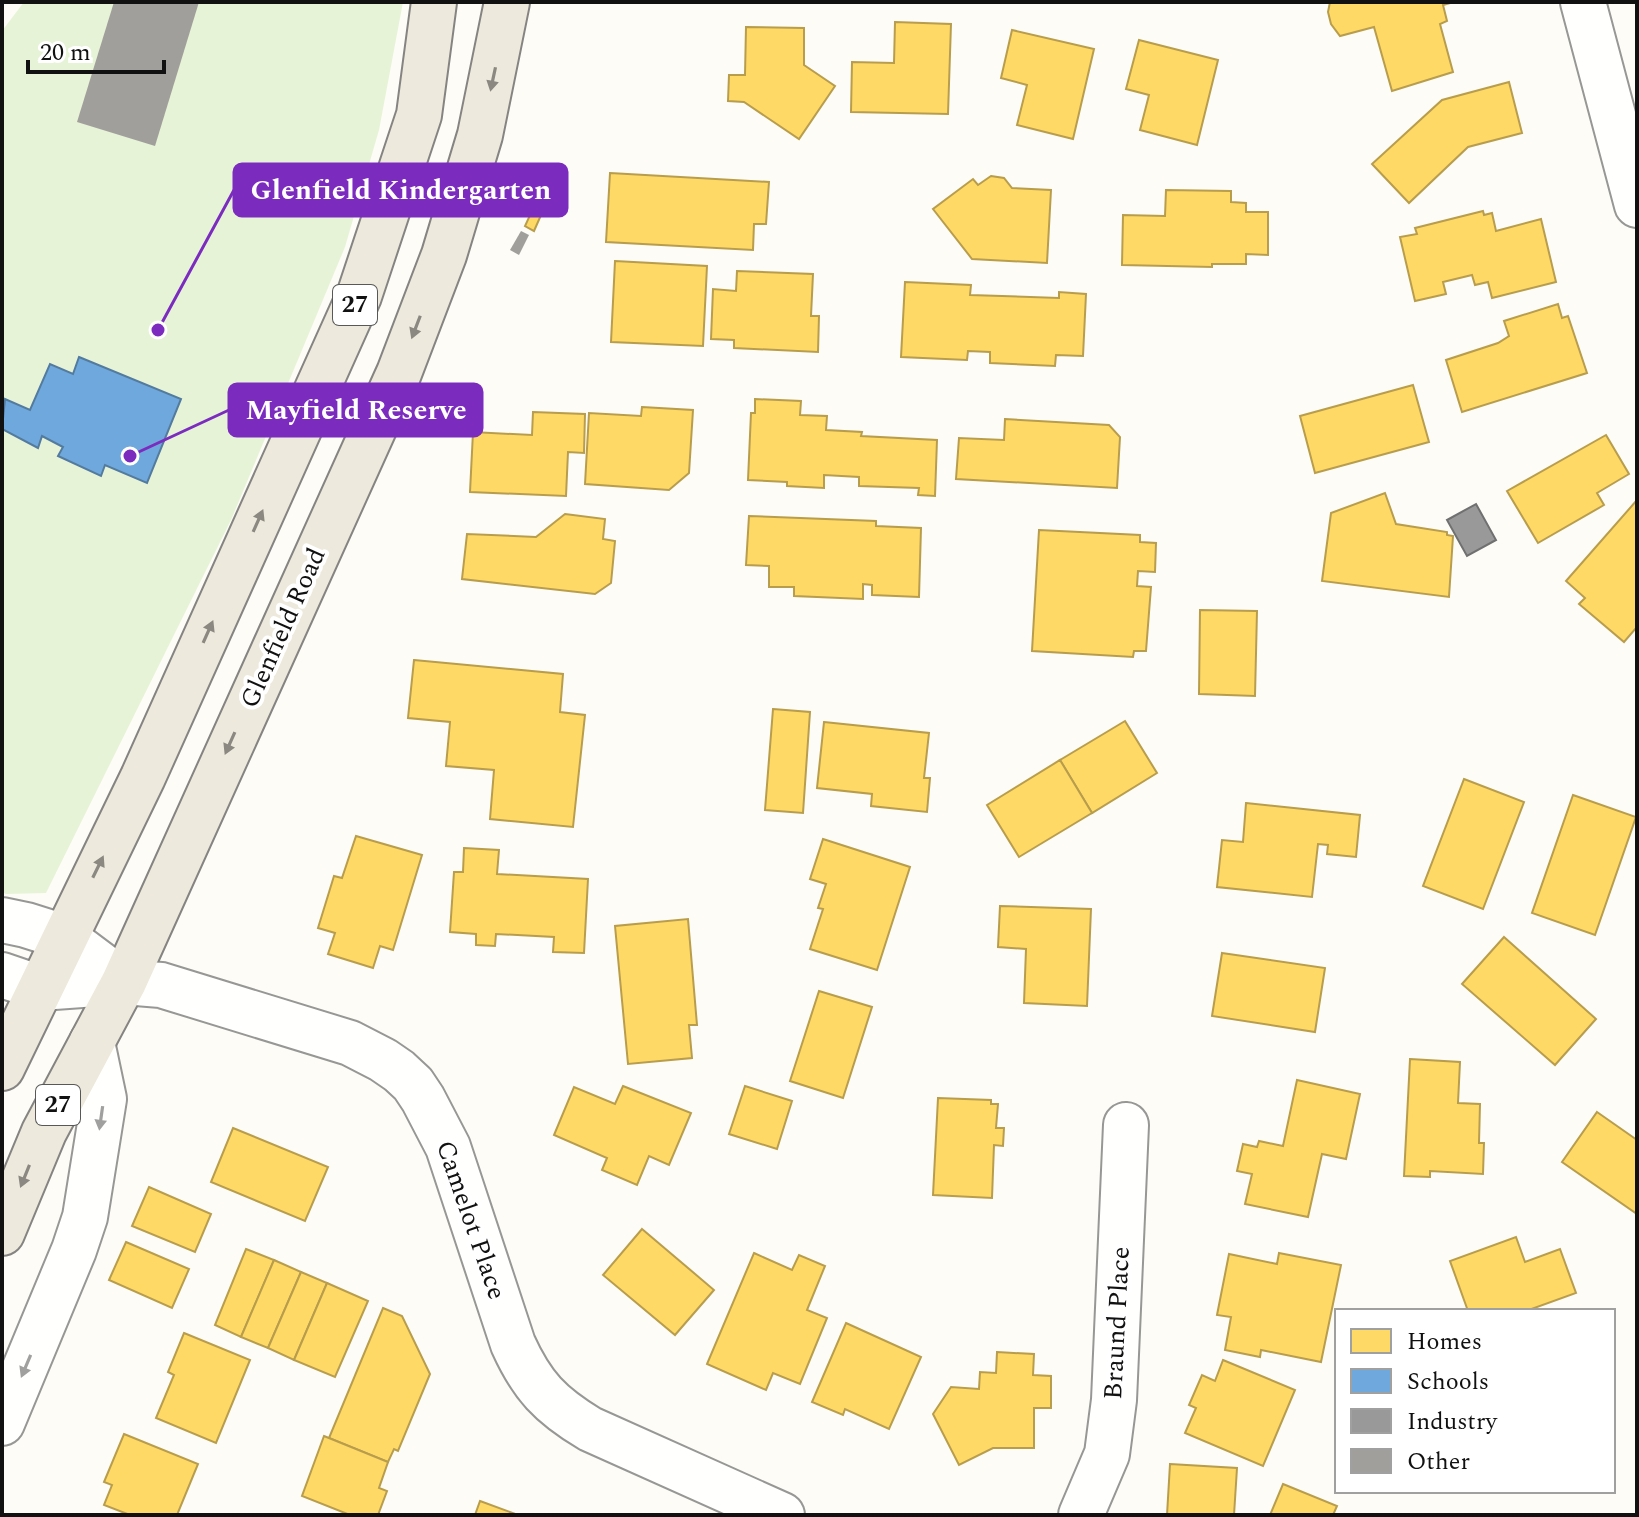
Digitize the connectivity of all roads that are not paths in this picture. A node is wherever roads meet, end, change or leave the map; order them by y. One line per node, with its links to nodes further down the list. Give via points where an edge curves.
1 (434, 2): 6 (main road, 27, one-way to 1, via 143,777 359,296 419,115)
2 (507, 2): 8 (main road, Glenfield Road / 27, one-way to 8, via 480,135 444,255 399,373)
3 (1583, 2): 4 (street)
4 (1637, 205)
5 (2, 920): 6 (street)
6 (64, 937): 7 (main road, 27); 8 (street)
7 (21, 982): 8 (street, Camelot Place); 10 (main road, 27)
8 (124, 982): 9 (main road, Glenfield Road / 27); 14 (street, Camelot Place, via 161,985 308,1028 350,1043 399,1071 423,1099 448,1147 513,1344 544,1396 590,1429)
9 (92, 1042): 12 (main road, Glenfield Road / 27, one-way to 12, via 44,1132); 13 (street, one-way to 13, via 104,1099 85,1217)
10 (2, 1068)
11 (1126, 1125): 15 (street, Braund Place, via 1114,1400 1107,1454)
12 (2, 1233)
13 (2, 1423)
14 (782, 1515)
15 (1081, 1515)

